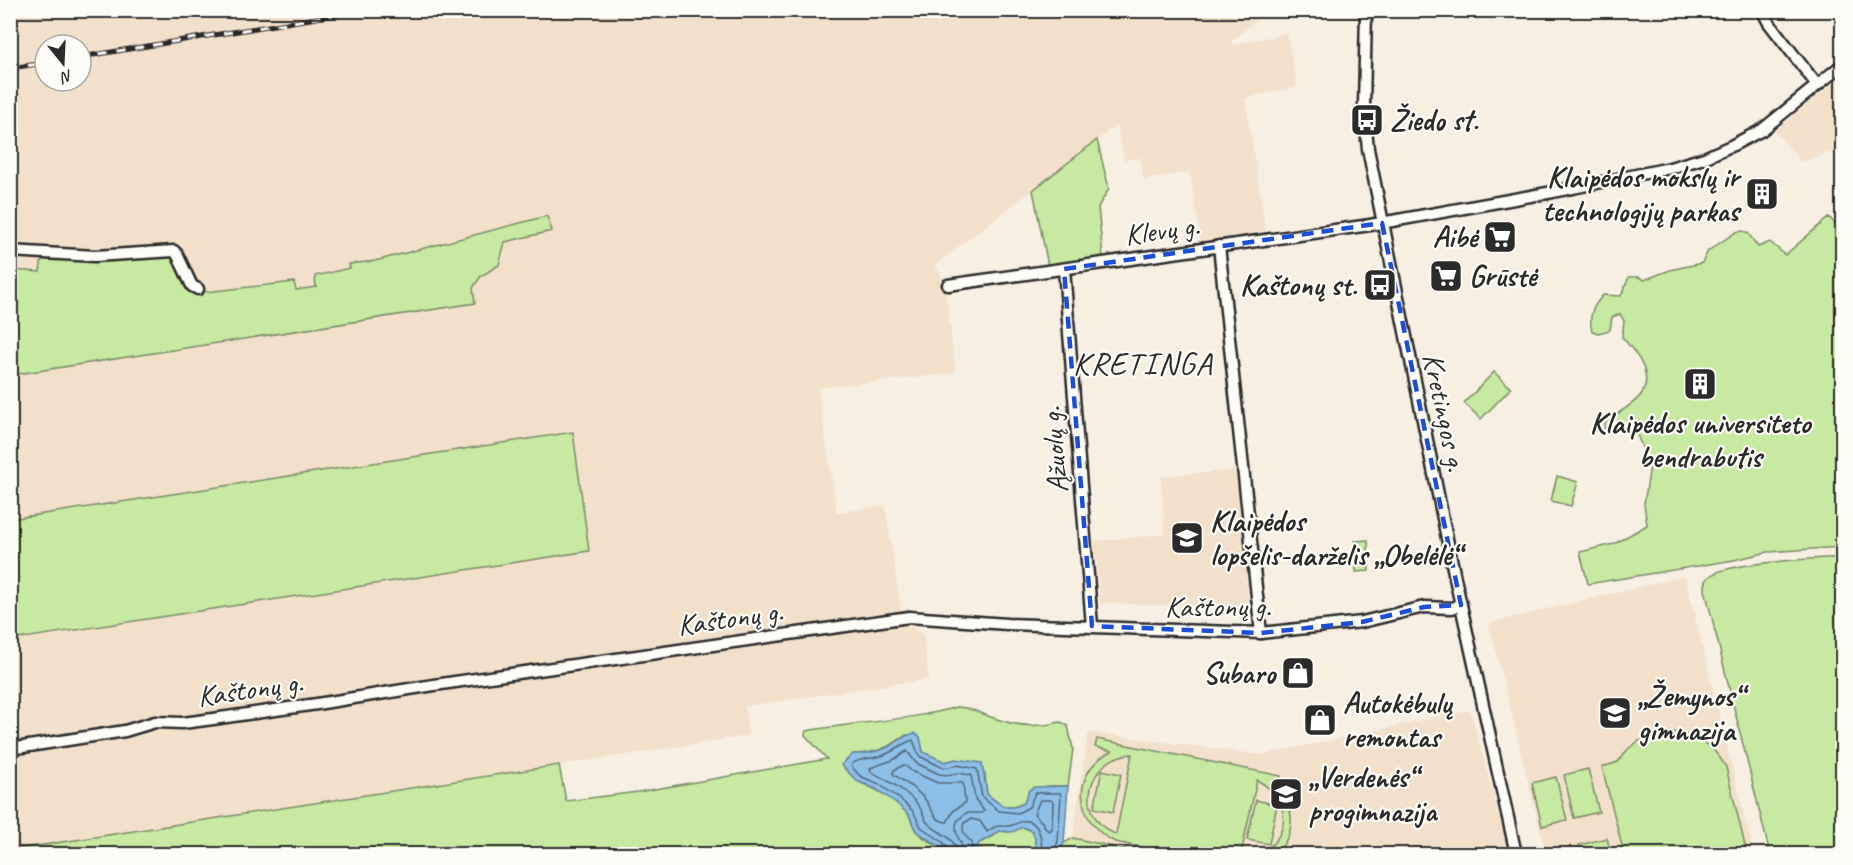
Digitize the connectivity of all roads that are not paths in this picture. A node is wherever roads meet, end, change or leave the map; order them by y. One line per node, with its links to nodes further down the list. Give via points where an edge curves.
1 (1366, 10): 5 (street, Kretingos g., via 1365,125)
2 (1762, 10): 4 (street)
3 (1842, 65): 4 (street, Klevų g.)
4 (1817, 85): 5 (street, Klevų g., via 1761,130 1693,162)
5 (1383, 223): 6 (street, Klevų g.); 11 (street, Kretingos g.)
6 (1219, 246): 8 (street, Klevų g.); 13 (street)
7 (10, 252): 10 (street, via 95,256 174,251 192,286)
8 (1064, 270): 9 (street, Klevų g.); 12 (street, Ąžuolų g.)
9 (948, 285)
10 (198, 289)
11 (1461, 605): 13 (street, Kaštonų g., via 1424,607 1362,622); 15 (street, Kretingos g.)
12 (1092, 626): 13 (street, Kaštonų g.); 14 (street, Kaštonų g., via 909,616 213,719 155,722 124,731)
13 (1261, 633)
14 (10, 749)
15 (1516, 855)

